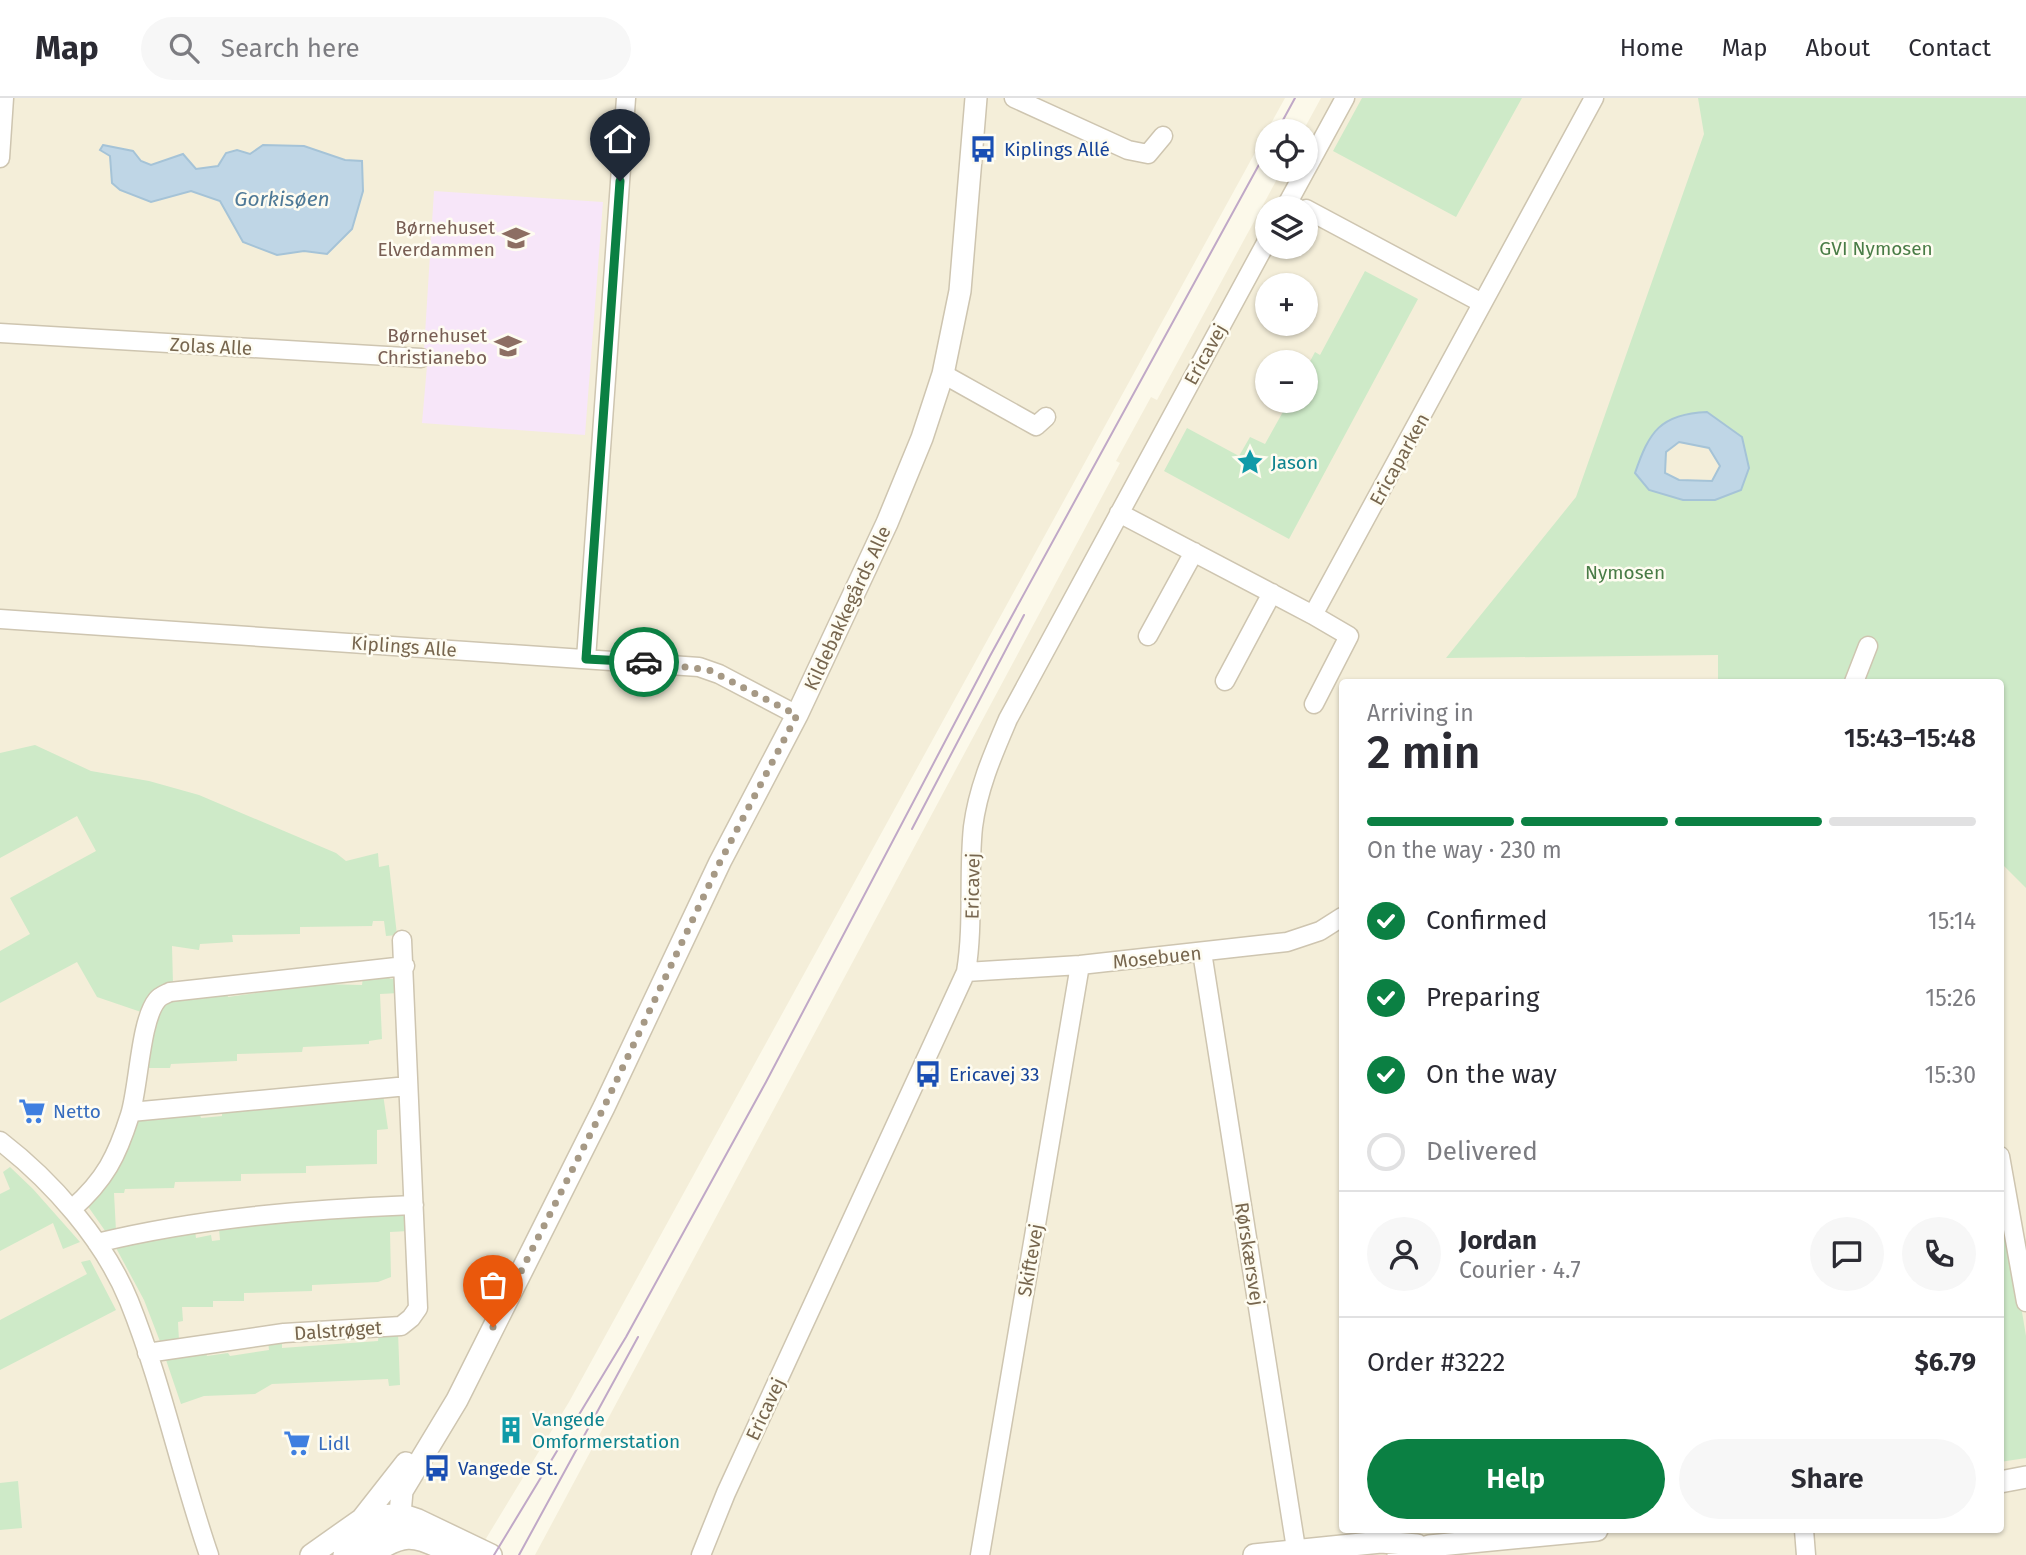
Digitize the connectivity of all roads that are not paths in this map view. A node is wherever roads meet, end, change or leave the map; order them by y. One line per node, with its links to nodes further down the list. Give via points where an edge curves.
1 (5, 98): 8 (street)
2 (625, 98): 24 (street)
3 (976, 98): 15 (street, Kildebakkegårds Alle, via 960,291)
4 (1014, 98): 7 (street, via 1128,150 1148,154)
5 (1345, 98): 9 (street)
6 (1594, 98): 12 (street, Ericaparken)
7 (1163, 136)
8 (0, 158)
9 (1301, 196)
10 (1318, 217): 12 (street)
11 (1257, 259): 17 (street, Ericavej)
12 (1482, 303): 20 (street, Ericaparken)
13 (0, 333): 14 (street, Zolas Alle)
14 (421, 358)
15 (943, 374): 16 (street, via 1036,426); 28 (street, Kildebakkegårds Alle, via 887,523)
16 (1046, 417)
17 (1119, 513): 18 (street); 34 (street, Ericavej, via 1008,719 985,771 973,827 971,942)
18 (1194, 552): 19 (street); 22 (street)
19 (1272, 593): 20 (street); 26 (street)
20 (1313, 615): 27 (street, via 1349,636)
21 (0, 619): 24 (street, Kiplings Alle)
22 (1148, 636)
23 (1868, 646): 25 (street)
24 (586, 659): 28 (street, Kiplings Alle, via 709,670)
25 (1855, 679)
26 (1225, 681)
27 (1314, 704)
28 (797, 715): 48 (street, Kildebakkegårds Alle, via 444,1424)
29 (1339, 920): 31 (street, Mosebuen, via 1287,943)
30 (402, 940): 33 (street, Dalstrøget)
31 (1202, 952): 32 (street, Mosebuen); 56 (street, Rørskærsvej)
32 (1080, 965): 34 (street, Mosebuen); 60 (street, Skiftevej)
33 (405, 966): 35 (street, Dalstrøget); 36 (street, via 170,992 158,998 149,1017)
34 (966, 972): 55 (street, Ericavej, via 732,1480)
35 (408, 1086): 36 (street); 39 (street, Dalstrøget)
36 (131, 1112): 40 (street, via 108,1170)
37 (0, 1141): 40 (street)
38 (2004, 1178): 42 (street)
39 (414, 1205): 41 (street, via 316,1210 145,1231); 43 (street, Dalstrøget, via 418,1308 401,1326 284,1333)
40 (72, 1209): 41 (street)
41 (97, 1243): 43 (street, via 128,1299)
42 (2026, 1302)
43 (147, 1353): 57 (street)
44 (2026, 1477): 45 (street)
45 (2004, 1481)
46 (2026, 1491): 47 (street)
47 (2004, 1494)
48 (390, 1510): 51 (street); 51 (street, via 399,1538); 54 (street); 58 (street); 59 (street)
49 (1531, 1533): 52 (street)
50 (1804, 1533): 63 (street)
51 (410, 1536): 54 (street)
52 (1429, 1546): 53 (street, via 1381,1542); 62 (street)
53 (1329, 1551): 56 (street)
54 (478, 1552)
55 (704, 1552)
56 (1296, 1553): 61 (street)
57 (209, 1555)
58 (311, 1555)
59 (344, 1555)
60 (980, 1555)
61 (1254, 1555)
62 (1398, 1555)
63 (1806, 1555)

